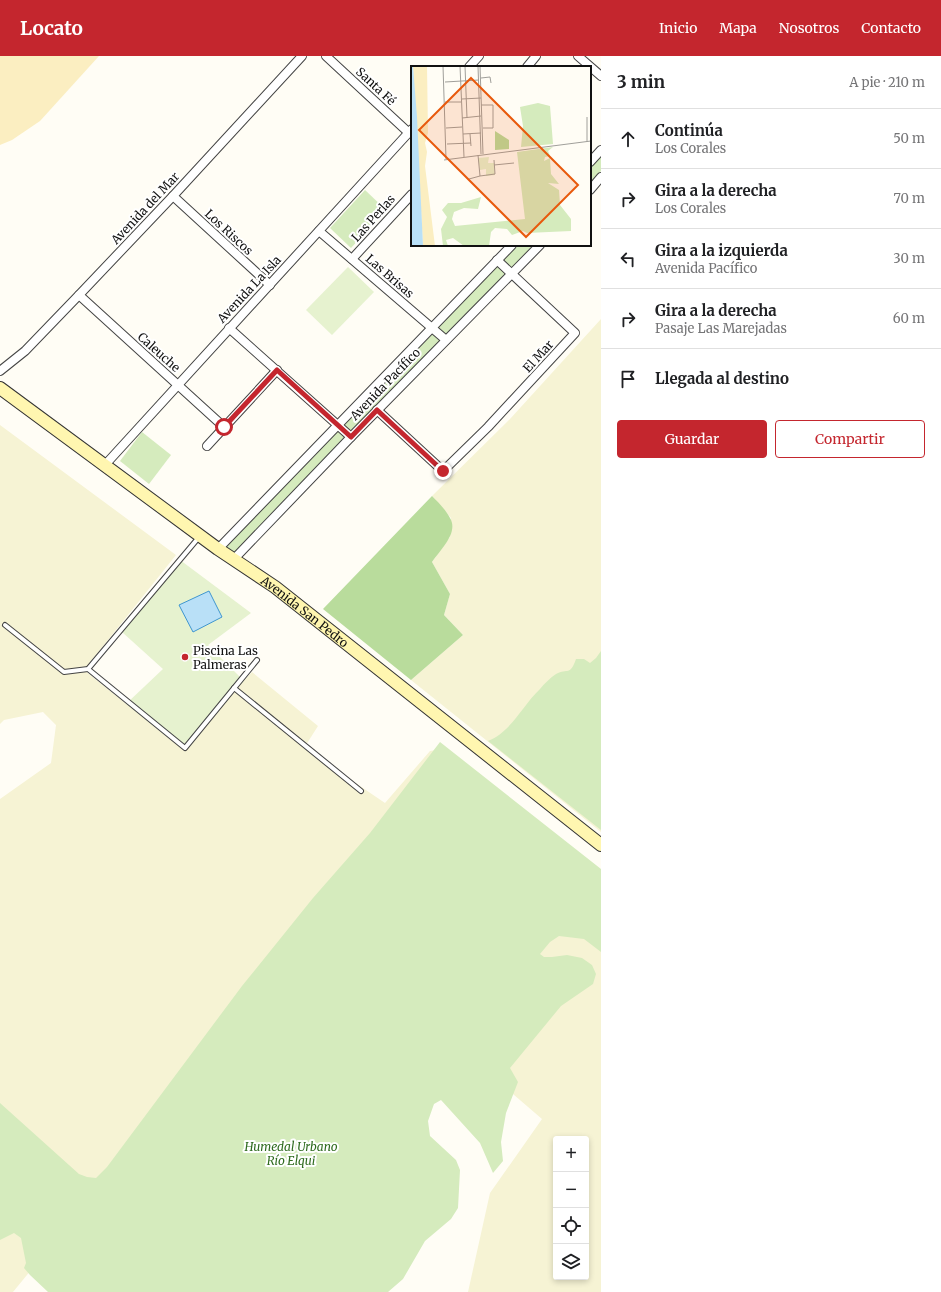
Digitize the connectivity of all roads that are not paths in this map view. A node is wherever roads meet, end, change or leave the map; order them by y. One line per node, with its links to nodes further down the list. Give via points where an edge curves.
1 (302, 56): 17 (street, Avenida del Mar)
2 (326, 56): 11 (street, Santa Fé)
3 (479, 56): 6 (street)
4 (536, 56): 7 (street)
5 (578, 56): 8 (street)
6 (470, 66)
7 (527, 66)
8 (590, 66)
9 (591, 67): 10 (street)
10 (601, 76)
11 (410, 131): 18 (street, Avenida La Isla)
12 (601, 150): 13 (street)
13 (591, 161)
14 (601, 177): 15 (street)
15 (591, 189)
16 (411, 195): 21 (street, Las Perlas)
17 (173, 196): 24 (street, Los Riscos); 25 (street, Avenida del Mar)
18 (319, 231): 21 (street, Las Brisas); 24 (street, Avenida La Isla)
19 (511, 246): 22 (street, Avenida Pacífico)
20 (539, 246): 23 (street, Avenida Pacífico)
21 (352, 259): 27 (street, Las Brisas)
22 (497, 260): 23 (street, El Mar); 27 (street, Avenida Pacífico)
23 (512, 274): 28 (street, Avenida Pacífico); 33 (street, El Mar, via 575,333 502,412 443,471)
24 (270, 285): 26 (street, Avenida La Isla)
25 (79, 295): 30 (street, Avenida del Mar, via 25,350); 31 (street, Caleuche)
26 (230, 328): 29 (street); 31 (street, Avenida La Isla)
27 (432, 328): 28 (street, Las Brisas); 34 (street, Avenida Pacífico)
28 (446, 340): 33 (street, Avenida Pacífico)
29 (277, 370): 34 (street); 35 (street)
30 (0, 371)
31 (178, 385): 35 (street, Caleuche); 38 (street, Avenida La Isla)
32 (0, 388): 38 (street, Avenida San Pedro)
33 (377, 410): 36 (street, Avenida Pacífico)
34 (338, 424): 36 (street); 40 (street, Avenida Pacífico)
35 (224, 427): 37 (street)
36 (351, 437): 41 (street, Avenida Pacífico)
37 (207, 446)
38 (104, 466): 39 (street, Avenida San Pedro)
39 (200, 536): 40 (street, Avenida San Pedro); 44 (lane)
40 (218, 549): 41 (street, Avenida San Pedro)
41 (234, 559): 47 (street, Avenida San Pedro, via 281,592)
42 (5, 625): 44 (lane, via 64,672)
43 (257, 660): 45 (lane)
44 (88, 669): 45 (lane, via 185,748)
45 (234, 688): 46 (lane)
46 (361, 791)
47 (601, 846)

